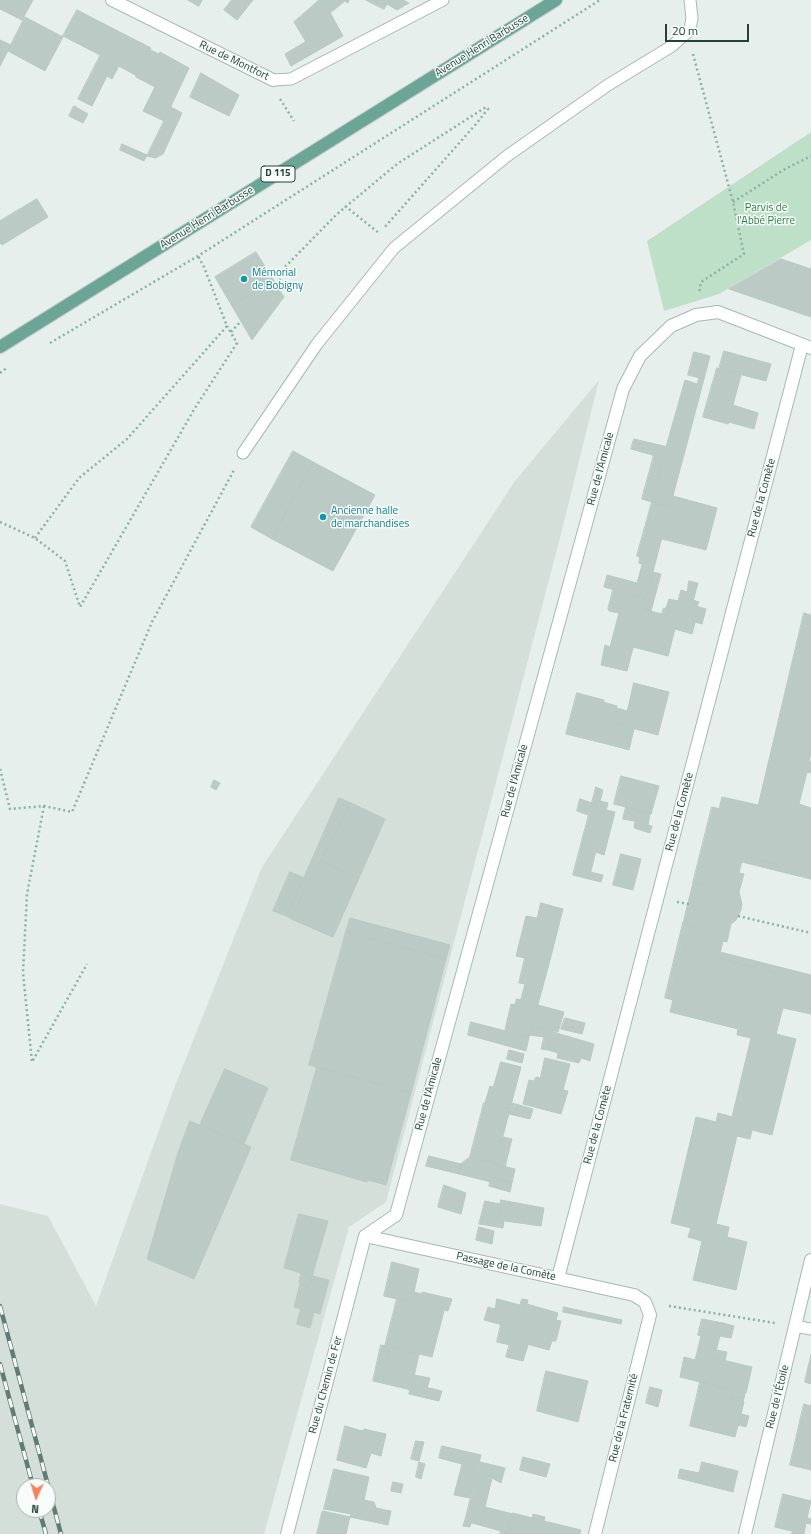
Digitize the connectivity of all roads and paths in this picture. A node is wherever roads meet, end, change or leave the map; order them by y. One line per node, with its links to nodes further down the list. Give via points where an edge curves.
1 (112, 0): 7 (street, Rue de Montfort)
2 (443, 0): 7 (lane, Rue de Montfort, via 291,79)
3 (556, 0): 20 (main road, Avenue Henri Barbusse / D 115)
4 (600, 0): 13 (path)
5 (690, 0): 6 (lane, via 692,18)
6 (688, 32): 9 (path); 12 (lane, via 672,46 608,85 507,156)
7 (273, 80)
8 (811, 156): 9 (path, via 785,169)
9 (733, 202): 15 (path, via 744,254 701,282)
10 (346, 206): 11 (path); 11 (path, via 397,164 486,107 488,109 476,124); 14 (path, via 283,269)
11 (379, 233): 12 (path)
12 (394, 248): 24 (lane, via 317,344)
13 (198, 256): 17 (path); 19 (path)
14 (276, 284)
15 (696, 315): 21 (street, via 718,312); 32 (street, Rue de l'Amicale, via 671,326 640,356 623,389 396,1215)
16 (241, 321): 18 (path)
17 (227, 326): 18 (path); 26 (path, via 127,439 79,478)
18 (231, 332): 26 (path, via 237,343 195,408 80,607 65,561)
19 (50, 343)
20 (0, 347)
21 (807, 347): 34 (street, Rue de la Comète)
22 (9, 366): 23 (path)
23 (0, 372)
24 (243, 453): 28 (path, via 152,622 72,812)
25 (0, 522): 26 (path)
26 (35, 538)
27 (0, 769): 28 (path, via 10,810)
28 (44, 806): 31 (path, via 27,894 23,973 32,1062)
29 (738, 916): 30 (path)
30 (811, 933)
31 (87, 964)
32 (365, 1236): 34 (street, Passage de la Comète); 38 (street, Rue du Chemin de Fer)
33 (811, 1260): 36 (street, Rue de l'Étoile)
34 (558, 1278): 35 (street, Passage de la Comète, via 634,1295)
35 (645, 1302): 36 (path); 39 (street, Rue de la Fraternité, via 650,1315)
36 (795, 1326): 37 (lane); 40 (street, Rue de l'Étoile)
37 (811, 1329)
38 (287, 1534)
39 (595, 1534)
40 (745, 1534)

